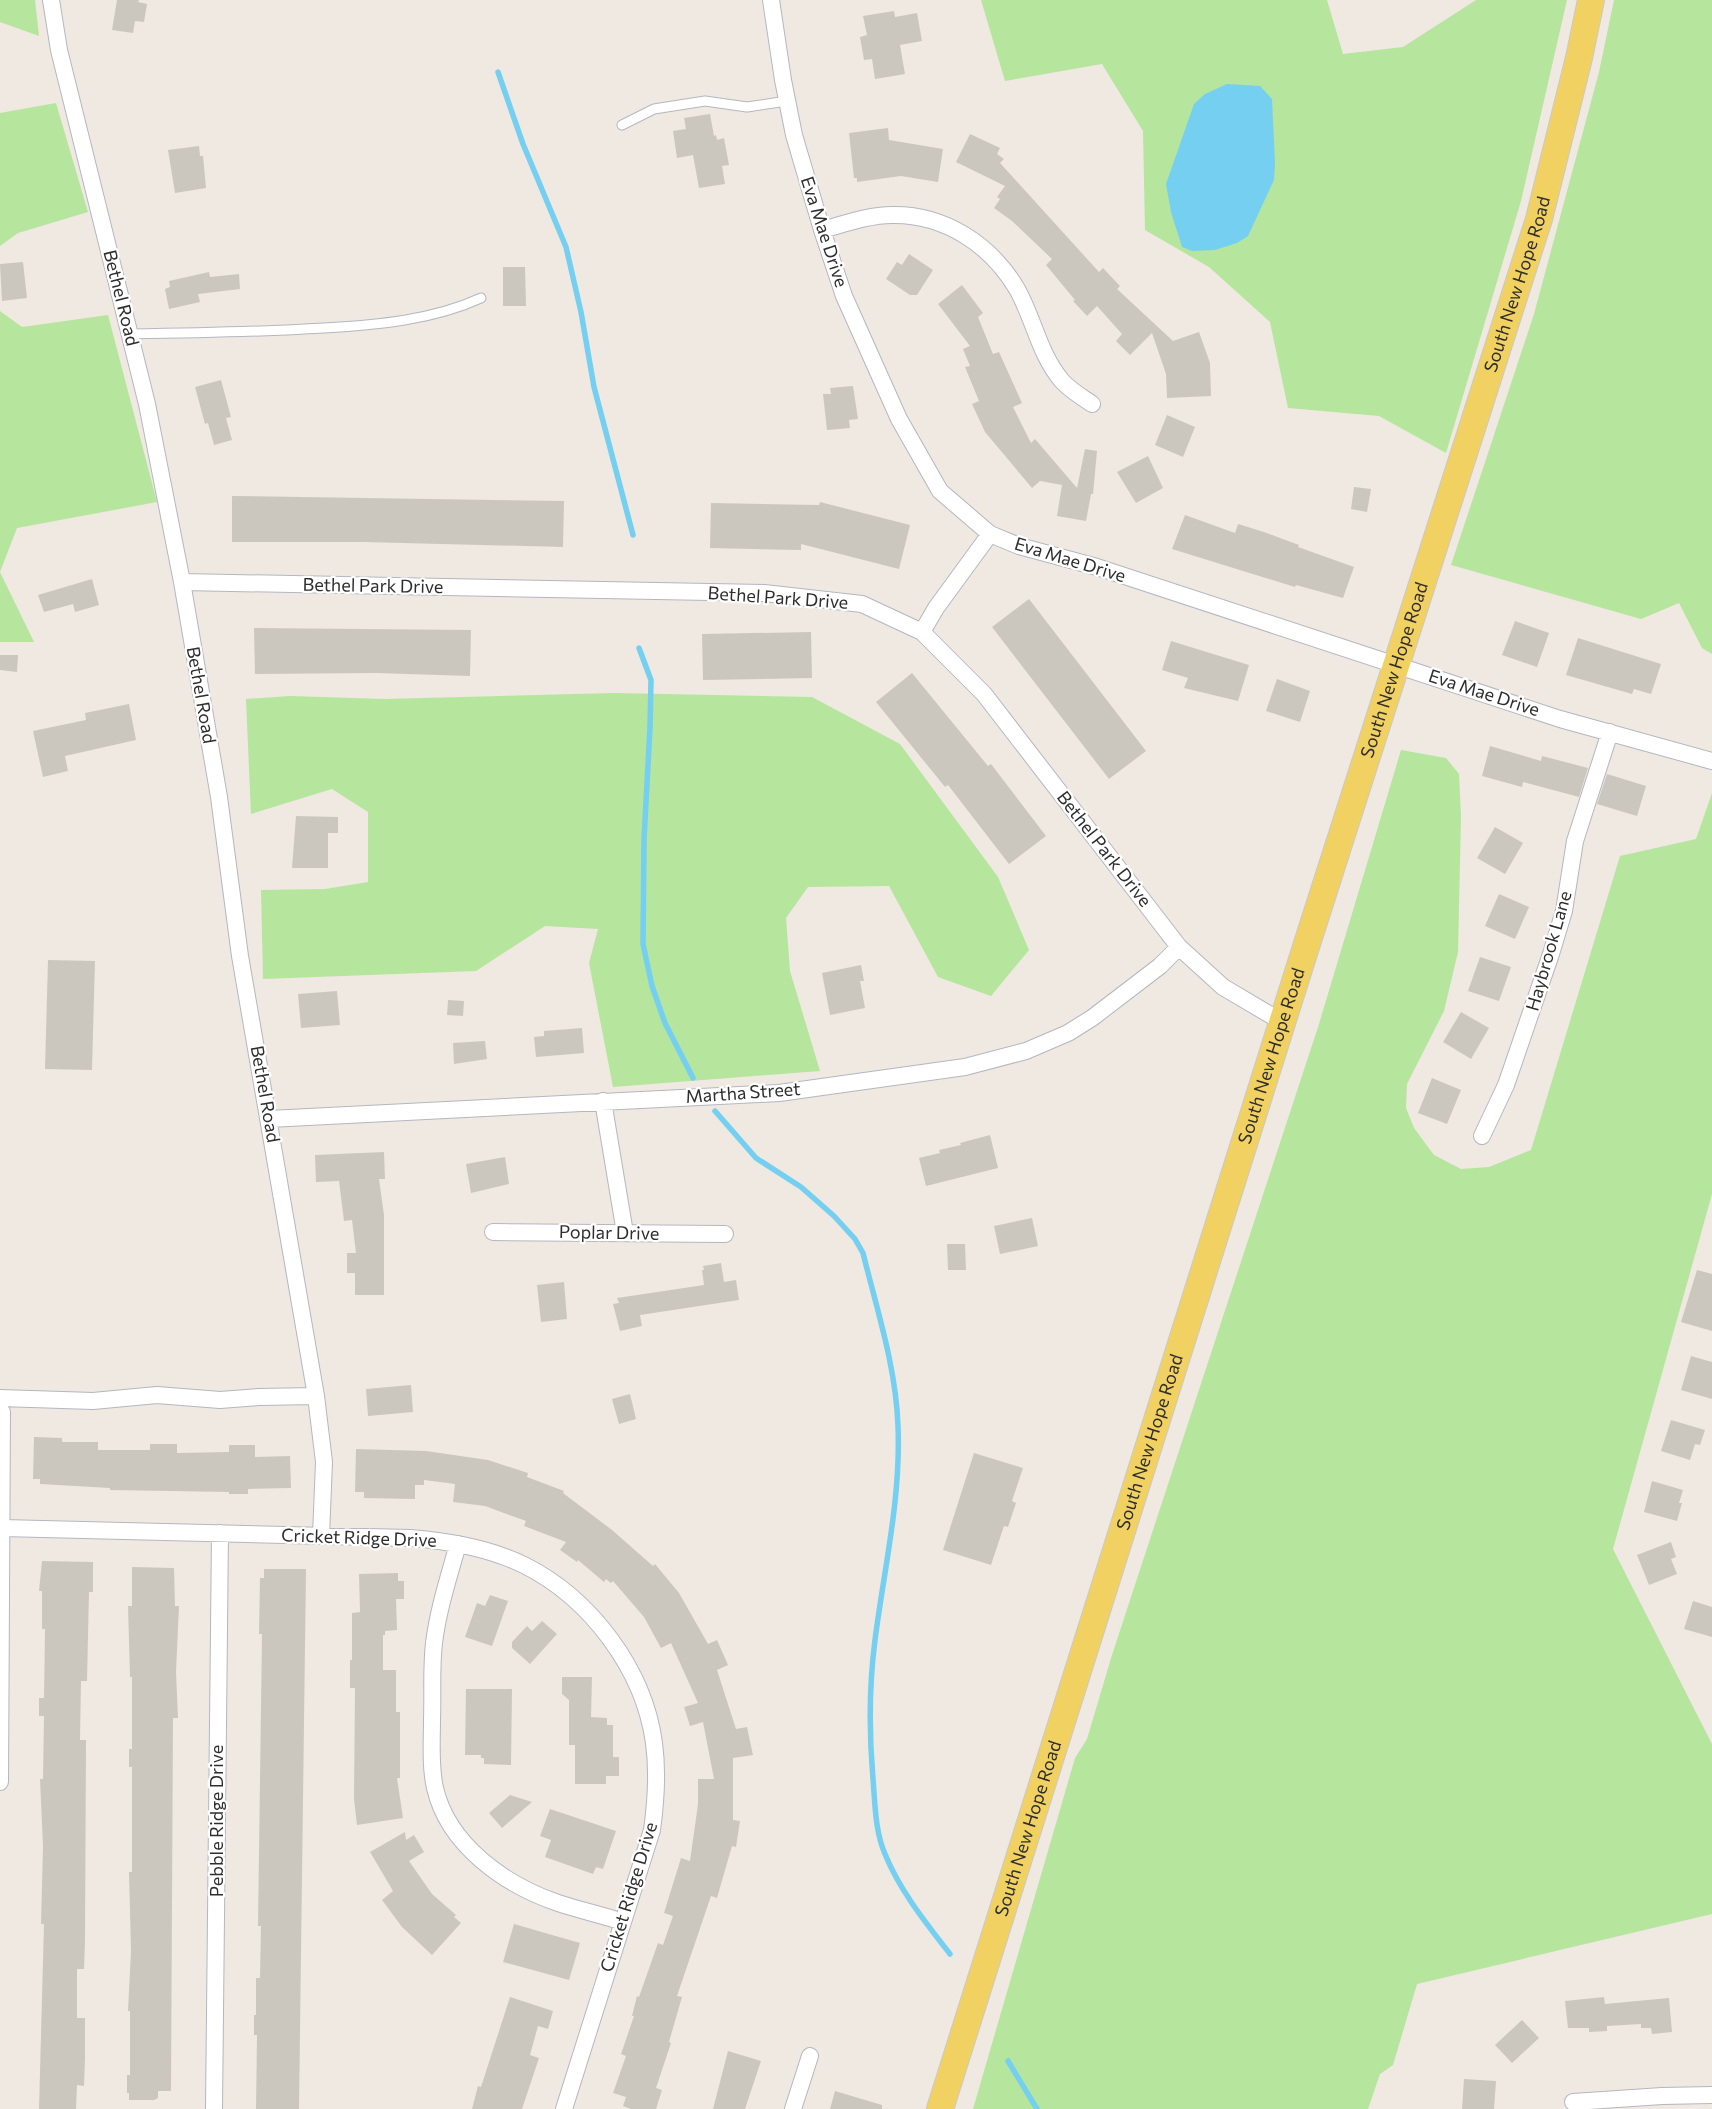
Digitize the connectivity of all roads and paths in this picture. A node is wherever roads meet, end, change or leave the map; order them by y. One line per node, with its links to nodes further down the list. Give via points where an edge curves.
1 (51, 0): 8 (street, Bethel Road, via 59,50)
2 (771, 0): 4 (street, Eva Mae Drive)
3 (1591, 0): 13 (main road, South New Hope Road, via 1539,219)
4 (787, 101): 5 (lane, via 747,107 706,101 654,109); 6 (street, Eva Mae Drive)
5 (622, 125)
6 (822, 230): 9 (street, via 892,215 934,221 961,232 998,262 1017,290 1046,358 1063,382); 10 (street, Eva Mae Drive, via 844,296 899,419 940,491)
7 (481, 298): 8 (lane, via 459,308 358,326 270,332)
8 (129, 334): 11 (street, Bethel Road, via 147,404)
9 (1092, 404)
10 (990, 534): 12 (street); 13 (street, Eva Mae Drive, via 1019,546 1097,567)
11 (182, 582): 12 (street, Bethel Park Drive, via 764,593 862,604); 19 (street, Bethel Road, via 219,797 240,956)
12 (922, 632): 16 (street, Bethel Park Drive, via 984,694)
13 (1396, 664): 14 (street, Eva Mae Drive); 17 (main road, South New Hope Road)
14 (1610, 732): 15 (street, Eva Mae Drive); 20 (street, Haybrook Lane, via 1575,840 1564,911 1548,964 1508,1078)
15 (1712, 761)
16 (1179, 947): 17 (street, Bethel Park Drive, via 1223,987); 18 (street, Martha Street, via 1160,966 1092,1018 1068,1033 1026,1051 965,1067 779,1093)
17 (1282, 1022): 38 (main road, South New Hope Road)
18 (603, 1101): 19 (street, Martha Street); 22 (street)
19 (270, 1119): 24 (street, Bethel Road)
20 (1482, 1136)
21 (493, 1232): 22 (street, Poplar Drive)
22 (625, 1234): 23 (street, Poplar Drive)
23 (725, 1234)
24 (316, 1396): 25 (street, via 220,1400 157,1395); 28 (street, Bethel Road, via 324,1462)
25 (1, 1405): 26 (street)
26 (2, 1528): 27 (street, Cricket Ridge Drive); 30 (street)
27 (220, 1533): 28 (street, Cricket Ridge Drive); 35 (street, Pebble Ridge Drive)
28 (321, 1536): 29 (street, Cricket Ridge Drive, via 410,1538)
29 (458, 1544): 31 (street, Cricket Ridge Drive, via 524,1565 568,1595 602,1629 638,1690 654,1743 656,1801 652,1830); 31 (street, via 438,1620 433,1654 433,1777 440,1804 455,1832 470,1849 511,1880 533,1893)
30 (0, 1782)
31 (623, 1922): 36 (street, Cricket Ridge Drive)
32 (810, 2056): 37 (street)
33 (1712, 2095): 34 (street)
34 (1573, 2102)
35 (214, 2109)
36 (564, 2109)
37 (793, 2109)
38 (940, 2109)

